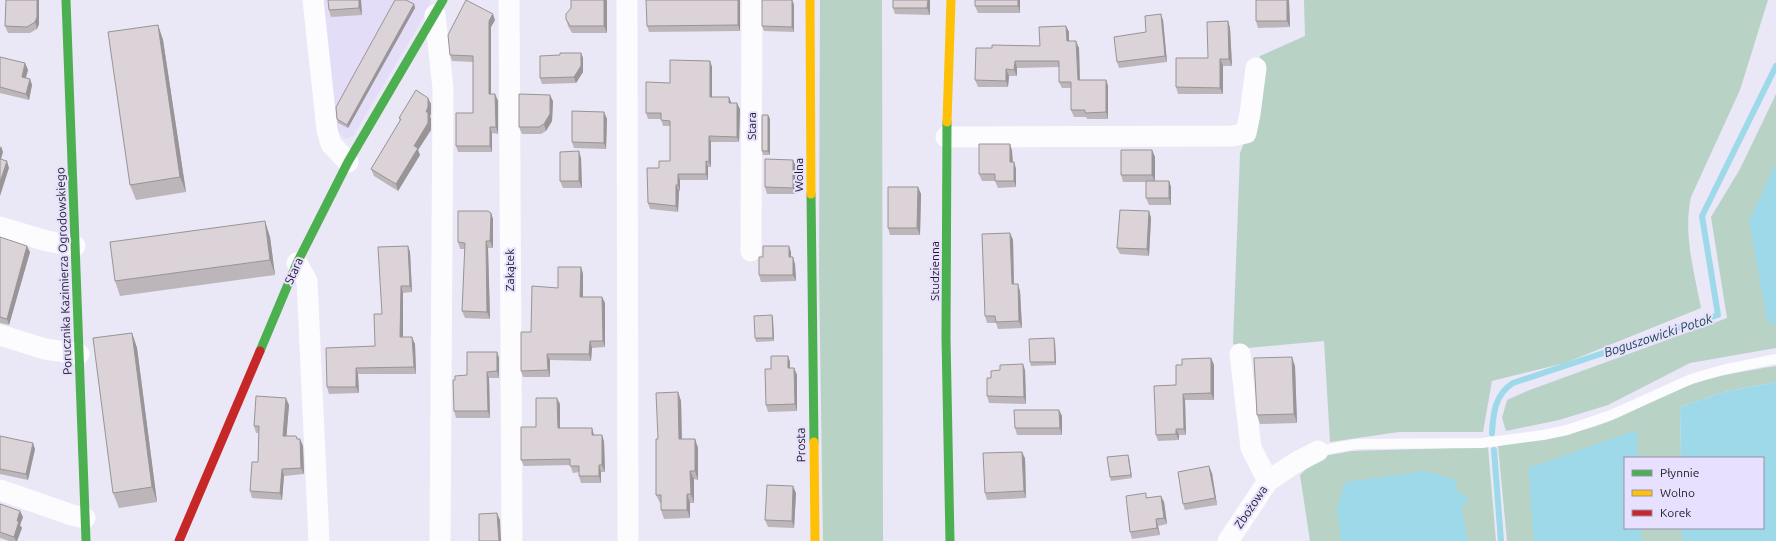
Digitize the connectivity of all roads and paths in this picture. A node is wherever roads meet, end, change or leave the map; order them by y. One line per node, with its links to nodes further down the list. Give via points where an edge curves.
1 (66, 0): 13 (street, Porucznika Kazimierza Ogrodowskiego)
2 (313, 0): 11 (street, via 327,130 332,144)
3 (509, 0): 29 (street, Zakątek)
4 (627, 0): 30 (street)
5 (752, 0): 14 (street, Stara)
6 (810, 0): 17 (street, Wolna)
7 (951, 0): 10 (street, Studzienna)
8 (439, 7): 11 (street, Stara); 28 (street, Stara, via 443,88)
9 (1256, 68): 10 (street, via 1246,133 1232,136)
10 (946, 137): 32 (street, Studzienna)
11 (348, 162): 15 (street, Stara)
12 (0, 228): 13 (street)
13 (75, 246): 18 (street, Porucznika Kazimierza Ogrodowskiego)
14 (751, 251)
15 (297, 263): 26 (street, Stara); 27 (street, via 307,281)
16 (0, 335): 18 (street, via 45,349)
17 (812, 350): 31 (street, Prosta)
18 (79, 354): 24 (street, Porucznika Kazimierza Ogrodowskiego)
19 (1240, 354): 22 (street, via 1251,448)
20 (1776, 359): 21 (lane, via 1691,379 1611,415 1568,430 1482,443 1356,444)
21 (1318, 451): 22 (street, Zbożowa)
22 (1268, 481): 33 (street, Zbożowa)
23 (0, 490): 24 (street)
24 (85, 518): 25 (street, Porucznika Kazimierza Ogrodowskiego)
25 (86, 541)
26 (179, 541)
27 (319, 541)
28 (440, 541)
29 (512, 541)
30 (628, 541)
31 (815, 541)
32 (950, 541)
33 (1228, 541)

